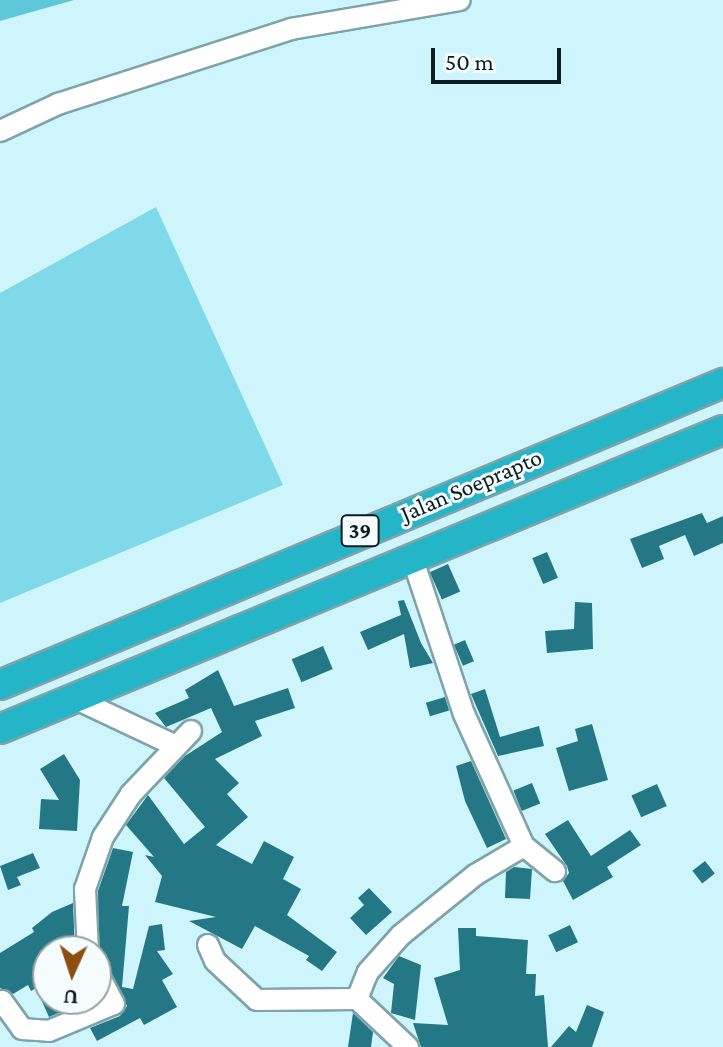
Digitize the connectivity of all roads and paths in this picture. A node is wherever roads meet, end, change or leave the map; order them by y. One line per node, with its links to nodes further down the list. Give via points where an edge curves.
1 (460, 0): 2 (street, via 291,29 58,104)
2 (0, 131)
3 (723, 383): 6 (highway, Jalan Soeprapto / 39)
4 (723, 430): 5 (highway, Jalan Soeprapto / 39)
5 (412, 557): 7 (highway, Jalan Soeprapto / 39); 9 (street, via 451,682)
6 (0, 685)
7 (74, 698): 8 (highway, Jalan Soeprapto / 39); 11 (street, via 183,739 131,794 103,837 85,889)
8 (0, 729)
9 (524, 846): 10 (street); 13 (street, via 475,875 401,935 368,972)
10 (555, 871)
11 (87, 935)
12 (208, 945): 13 (street, via 215,961 257,1000)
13 (357, 999): 16 (street)
14 (2, 1001): 15 (street, via 22,1029 49,1031)
15 (88, 1015)
16 (408, 1047)

